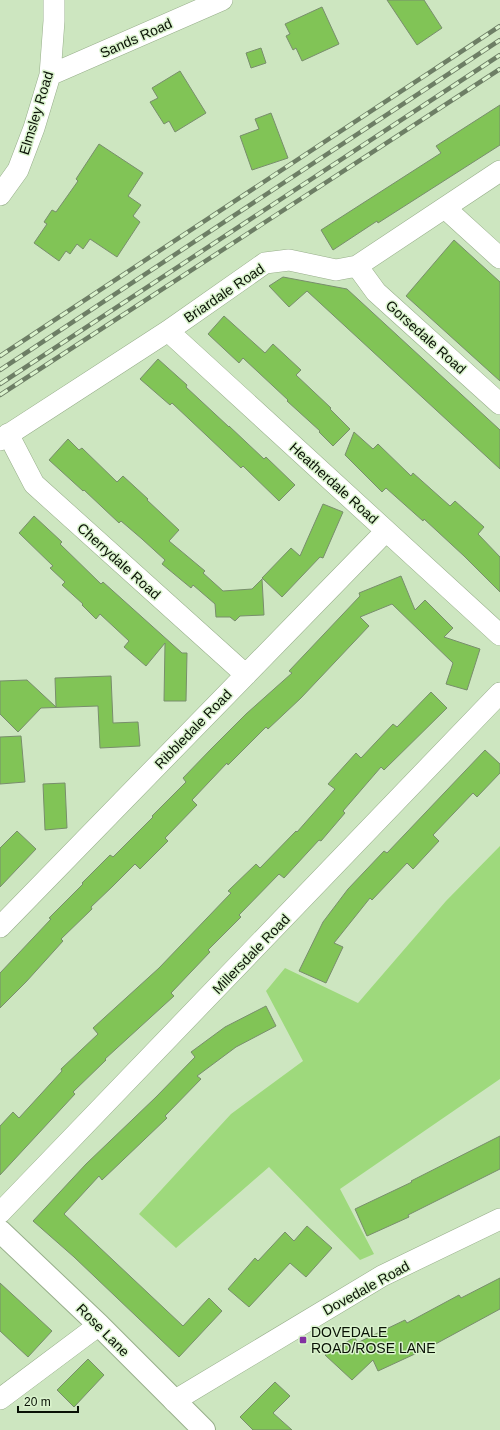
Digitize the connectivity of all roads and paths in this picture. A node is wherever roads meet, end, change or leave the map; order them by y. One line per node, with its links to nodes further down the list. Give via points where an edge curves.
1 (54, 0): 3 (street, Elmsley Road)
2 (222, 0): 3 (street, Sands Road)
3 (50, 75): 5 (street, Elmsley Road, via 18,170)
4 (500, 171): 6 (street, Briardale Road)
5 (0, 195)
6 (445, 208): 7 (street); 8 (street, Briardale Road)
7 (500, 258)
8 (357, 266): 9 (street, Briardale Road, via 336,270 290,260 265,263); 10 (street, Gorsedale Road, via 376,292)
9 (168, 331): 11 (street, Briardale Road); 12 (street, Heatherdale Road)
10 (500, 404)
11 (4, 437): 14 (street, Cherrydale Road, via 34,484)
12 (386, 531): 13 (street, Heatherdale Road); 14 (street, Ribbledale Road)
13 (500, 635)
14 (246, 675): 16 (street, Ribbledale Road)
15 (500, 693): 17 (street, Millersdale Road)
16 (0, 927)
17 (0, 1213)
18 (500, 1219): 22 (street, Dovedale Road, via 382,1276)
19 (0, 1231): 20 (street, Rose Lane)
20 (99, 1325): 21 (street); 22 (street, Rose Lane)
21 (0, 1399)
22 (174, 1401): 23 (street, Rose Lane)
23 (204, 1430)

